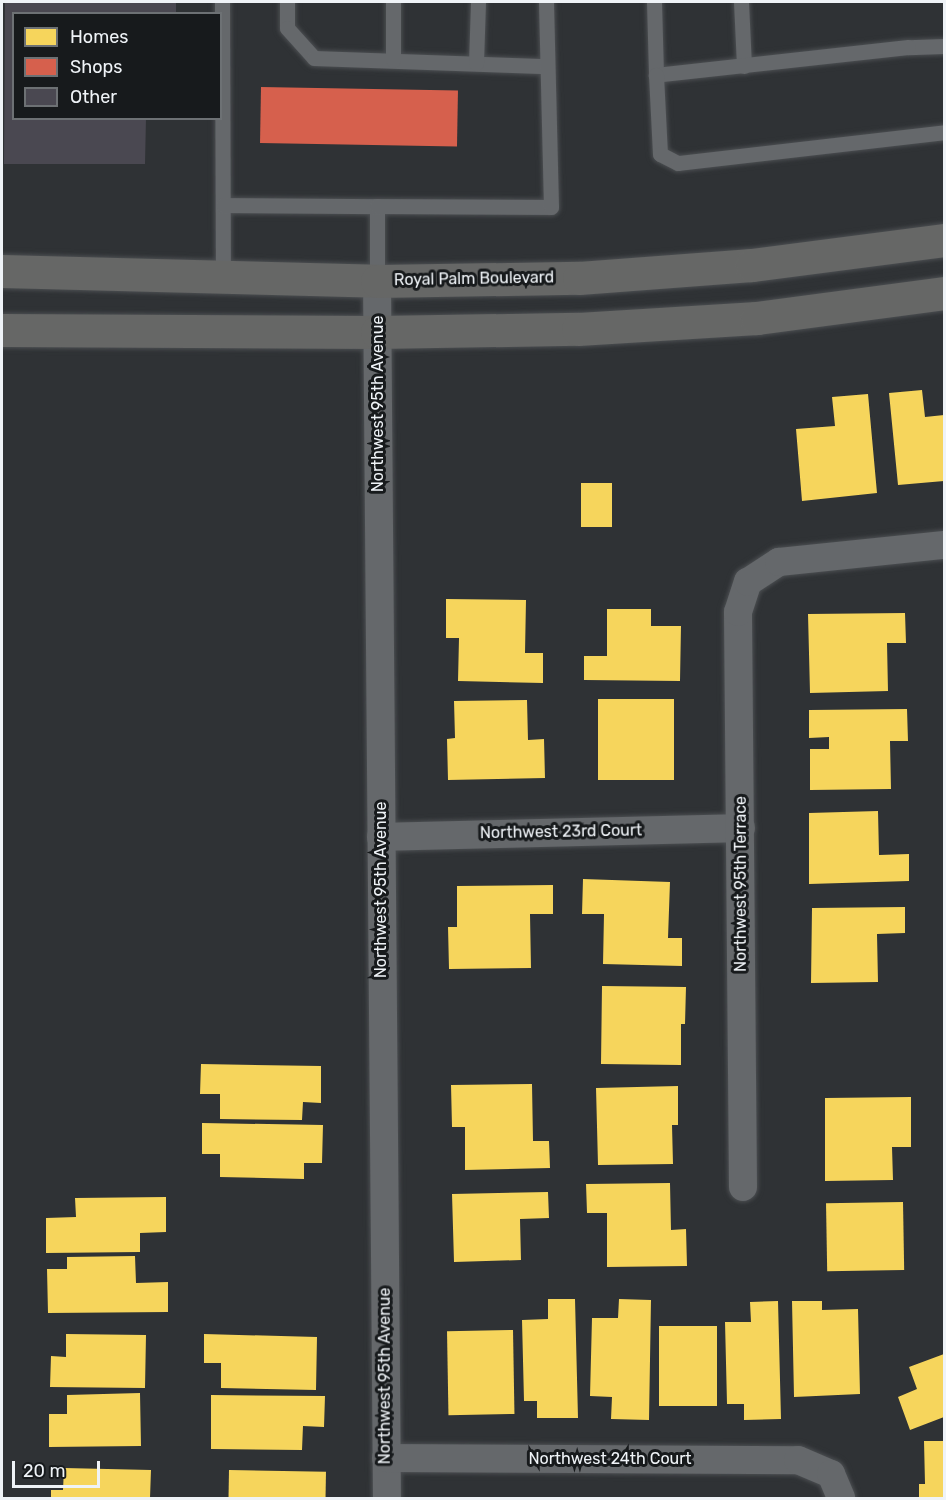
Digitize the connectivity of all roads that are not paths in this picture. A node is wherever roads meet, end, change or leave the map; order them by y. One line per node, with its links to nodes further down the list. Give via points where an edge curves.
1 (222, 2): 15 (lane)
2 (287, 2): 9 (lane, via 286,28 314,58)
3 (393, 2): 9 (lane)
4 (478, 2): 10 (lane)
5 (546, 2): 11 (lane)
6 (654, 2): 13 (lane)
7 (741, 2): 12 (lane)
8 (945, 46): 12 (lane)
9 (393, 60): 10 (lane)
10 (476, 63): 11 (lane)
11 (548, 66): 16 (lane, via 551,207)
12 (744, 66): 13 (lane)
13 (656, 75): 14 (lane, via 660,154 678,163)
14 (945, 132)
15 (223, 205): 16 (lane); 19 (lane)
16 (377, 206): 20 (lane)
17 (945, 240): 20 (main road, Royal Palm Boulevard, via 752,266 579,278)
18 (2, 271): 19 (main road, Royal Palm Boulevard)
19 (223, 277): 20 (main road, Royal Palm Boulevard)
20 (377, 281): 23 (street, Northwest 95th Avenue)
21 (945, 293): 23 (main road, via 757,318 578,329)
22 (2, 330): 23 (main road)
23 (377, 332): 26 (street, Northwest 95th Avenue)
24 (945, 545): 25 (street, Northwest 95th Terrace, via 779,562 748,582 738,612)
25 (741, 828): 26 (street, Northwest 23rd Court); 27 (street, Northwest 95th Terrace)
26 (381, 837): 28 (street, Northwest 95th Avenue)
27 (743, 1188)
28 (386, 1458): 29 (street, Northwest 24th Court, via 798,1460); 30 (street, Northwest 95th Avenue)
29 (836, 1486)
30 (387, 1498)

